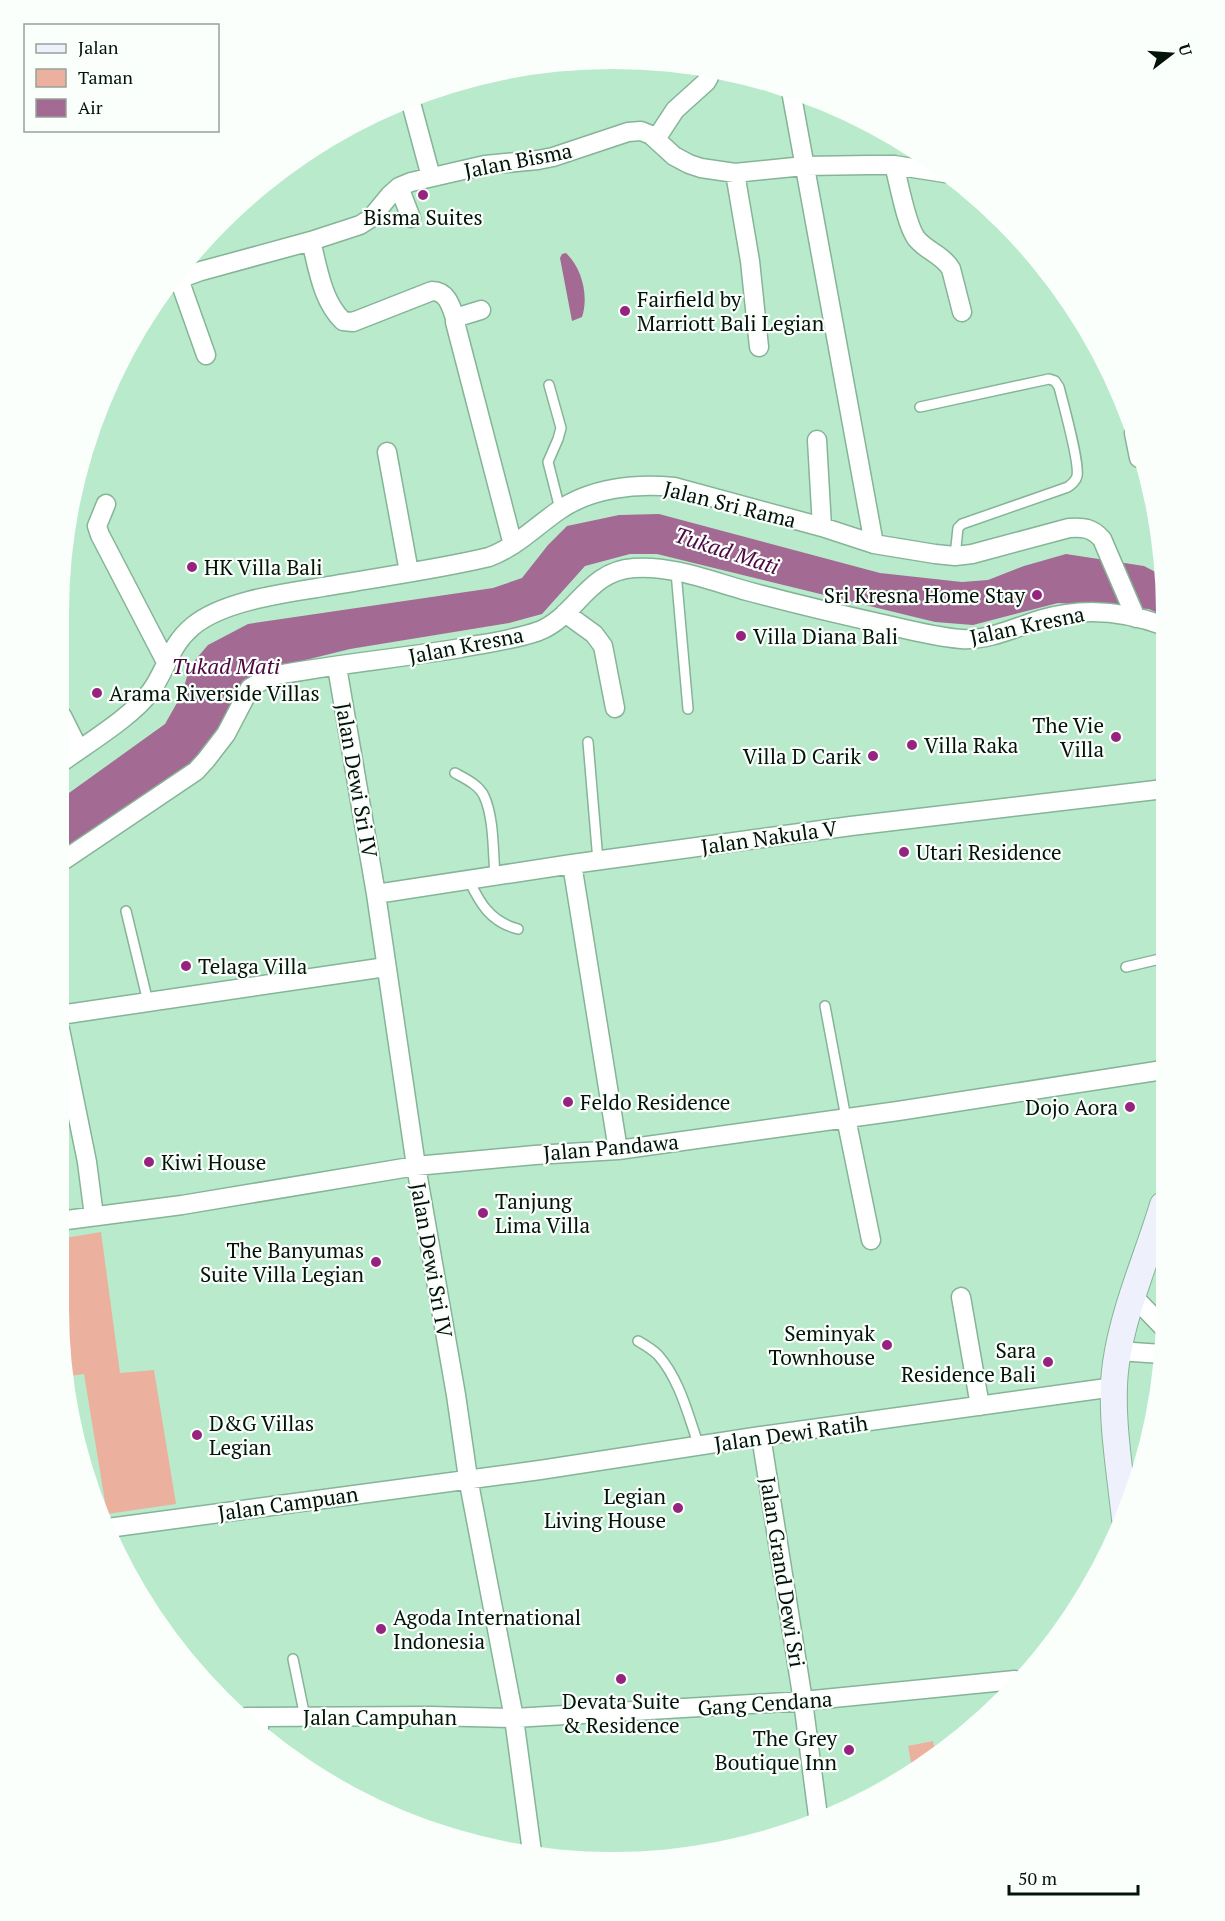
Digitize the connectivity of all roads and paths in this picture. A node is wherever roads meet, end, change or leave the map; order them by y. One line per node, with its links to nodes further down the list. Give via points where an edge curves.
1 (709, 78): 4 (street, via 675,110)
2 (793, 100): 6 (street)
3 (412, 107): 9 (street)
4 (656, 139): 8 (street, Jalan Bisma, via 689,164); 9 (street, Jalan Bisma, via 641,131 628,132 553,157 485,165)
5 (894, 165): 6 (street, Jalan Bisma); 7 (street, Jalan Bisma); 16 (street, via 911,228 925,247 948,264)
6 (804, 166): 8 (street, Jalan Bisma); 27 (street)
7 (927, 170)
8 (735, 173): 18 (street)
9 (432, 177): 10 (street, Jalan Bisma)
10 (399, 187): 11 (street); 12 (street, Jalan Bisma, via 360,225)
11 (411, 218)
12 (311, 241): 13 (street, Jalan Bisma); 17 (street, via 329,301 343,321 353,322 432,291 446,298)
13 (185, 278)
14 (177, 288): 19 (street)
15 (481, 310): 17 (street)
16 (962, 312)
17 (455, 318): 28 (street)
18 (759, 347)
19 (206, 355)
20 (549, 385): 25 (lane, via 561,428 548,462)
21 (920, 407): 29 (lane, via 1049,379 1059,387 1069,429 1078,474 1075,482 962,524 958,528)
22 (817, 440): 26 (street)
23 (387, 452): 30 (street)
24 (106, 504): 35 (street, via 97,526 100,535)
25 (560, 509): 26 (street, Jalan Sri Rama, via 597,494 652,485 674,487); 28 (street, Jalan Sri Rama)
26 (822, 527): 27 (street, Jalan Sri Rama)
27 (874, 544): 29 (street, Jalan Sri Rama)
28 (513, 545): 30 (street, Jalan Sri Rama, via 489,557)
29 (955, 555): 33 (street, Jalan Sri Rama, via 1069,528 1094,530 1107,549)
30 (409, 572): 35 (street, Jalan Sri Rama, via 272,596 221,611 193,626 176,643)
31 (676, 572): 32 (street, Jalan Kresna, via 633,568 616,571 585,591); 33 (street, Jalan Kresna, via 868,621 961,639 987,637 1081,611); 38 (lane)
32 (565, 613): 36 (street, Jalan Kresna, via 539,631 500,641); 37 (street, via 594,634 603,646)
33 (1134, 614): 34 (street, Jalan Kresna)
34 (1156, 623)
35 (166, 662): 41 (street, Jalan Sri Rama, via 152,690 139,705)
36 (337, 666): 45 (street, Jalan Kresna, via 277,675 250,688 226,734 196,771); 50 (street, Jalan Dewi Sri IV)
37 (615, 708)
38 (688, 709)
39 (69, 730): 41 (street)
40 (588, 742): 46 (lane)
41 (79, 750): 42 (street, Jalan Sri Rama)
42 (69, 757)
43 (456, 773): 48 (lane, via 484,795)
44 (1156, 790): 46 (street, Jalan Nakula V)
45 (69, 857)
46 (598, 861): 47 (street, Jalan Nakula V)
47 (572, 864): 48 (street, Jalan Nakula V); 62 (street)
48 (495, 876): 49 (street, Jalan Nakula V)
49 (469, 880): 50 (street, Jalan Nakula V); 52 (lane, via 491,916)
50 (376, 894): 54 (street, Jalan Dewi Sri IV)
51 (126, 912): 56 (lane)
52 (518, 929)
53 (1156, 960): 55 (lane)
54 (386, 967): 56 (street); 63 (street, Jalan Dewi Sri IV)
55 (1126, 967)
56 (148, 1002): 58 (street)
57 (825, 1006): 61 (lane)
58 (69, 1014)
59 (1156, 1071): 61 (street, Jalan Pandawa)
60 (69, 1073): 64 (street)
61 (846, 1118): 62 (street, Jalan Pandawa); 67 (street)
62 (618, 1150): 63 (street, Jalan Pandawa)
63 (416, 1166): 64 (street, Jalan Pandawa, via 182,1206); 78 (street, Jalan Dewi Sri IV)
64 (94, 1216): 65 (street, Jalan Pandawa)
65 (69, 1220)
66 (1156, 1222): 68 (main road)
67 (871, 1240)
68 (1132, 1295): 70 (street); 72 (main road)
69 (961, 1297): 75 (street)
70 (1156, 1319)
71 (638, 1341): 77 (lane, via 656,1354 673,1377)
72 (1118, 1351): 73 (street); 74 (main road)
73 (1154, 1353)
74 (1114, 1387): 75 (street, Jalan Dewi Ratih); 79 (main road)
75 (980, 1406): 76 (street, Jalan Dewi Ratih)
76 (761, 1436): 77 (street, Jalan Dewi Ratih); 83 (street, Jalan Grand Dewi Sri)
77 (699, 1446): 78 (street, Jalan Dewi Ratih)
78 (468, 1478): 80 (street, Jalan Campuan); 85 (street, Jalan Dewi Sri IV)
79 (1122, 1495)
80 (115, 1527)
81 (293, 1659): 84 (lane)
82 (1008, 1681): 83 (street, Gang Cendana)
83 (803, 1701): 85 (street, Gang Cendana); 87 (street, Jalan Grand Dewi Sri)
84 (305, 1717): 85 (street, Jalan Campuhan); 86 (street, Jalan Campuhan)
85 (514, 1718): 88 (street, Jalan Dewi Sri IV)
86 (261, 1723)
87 (817, 1812)
88 (531, 1845)

